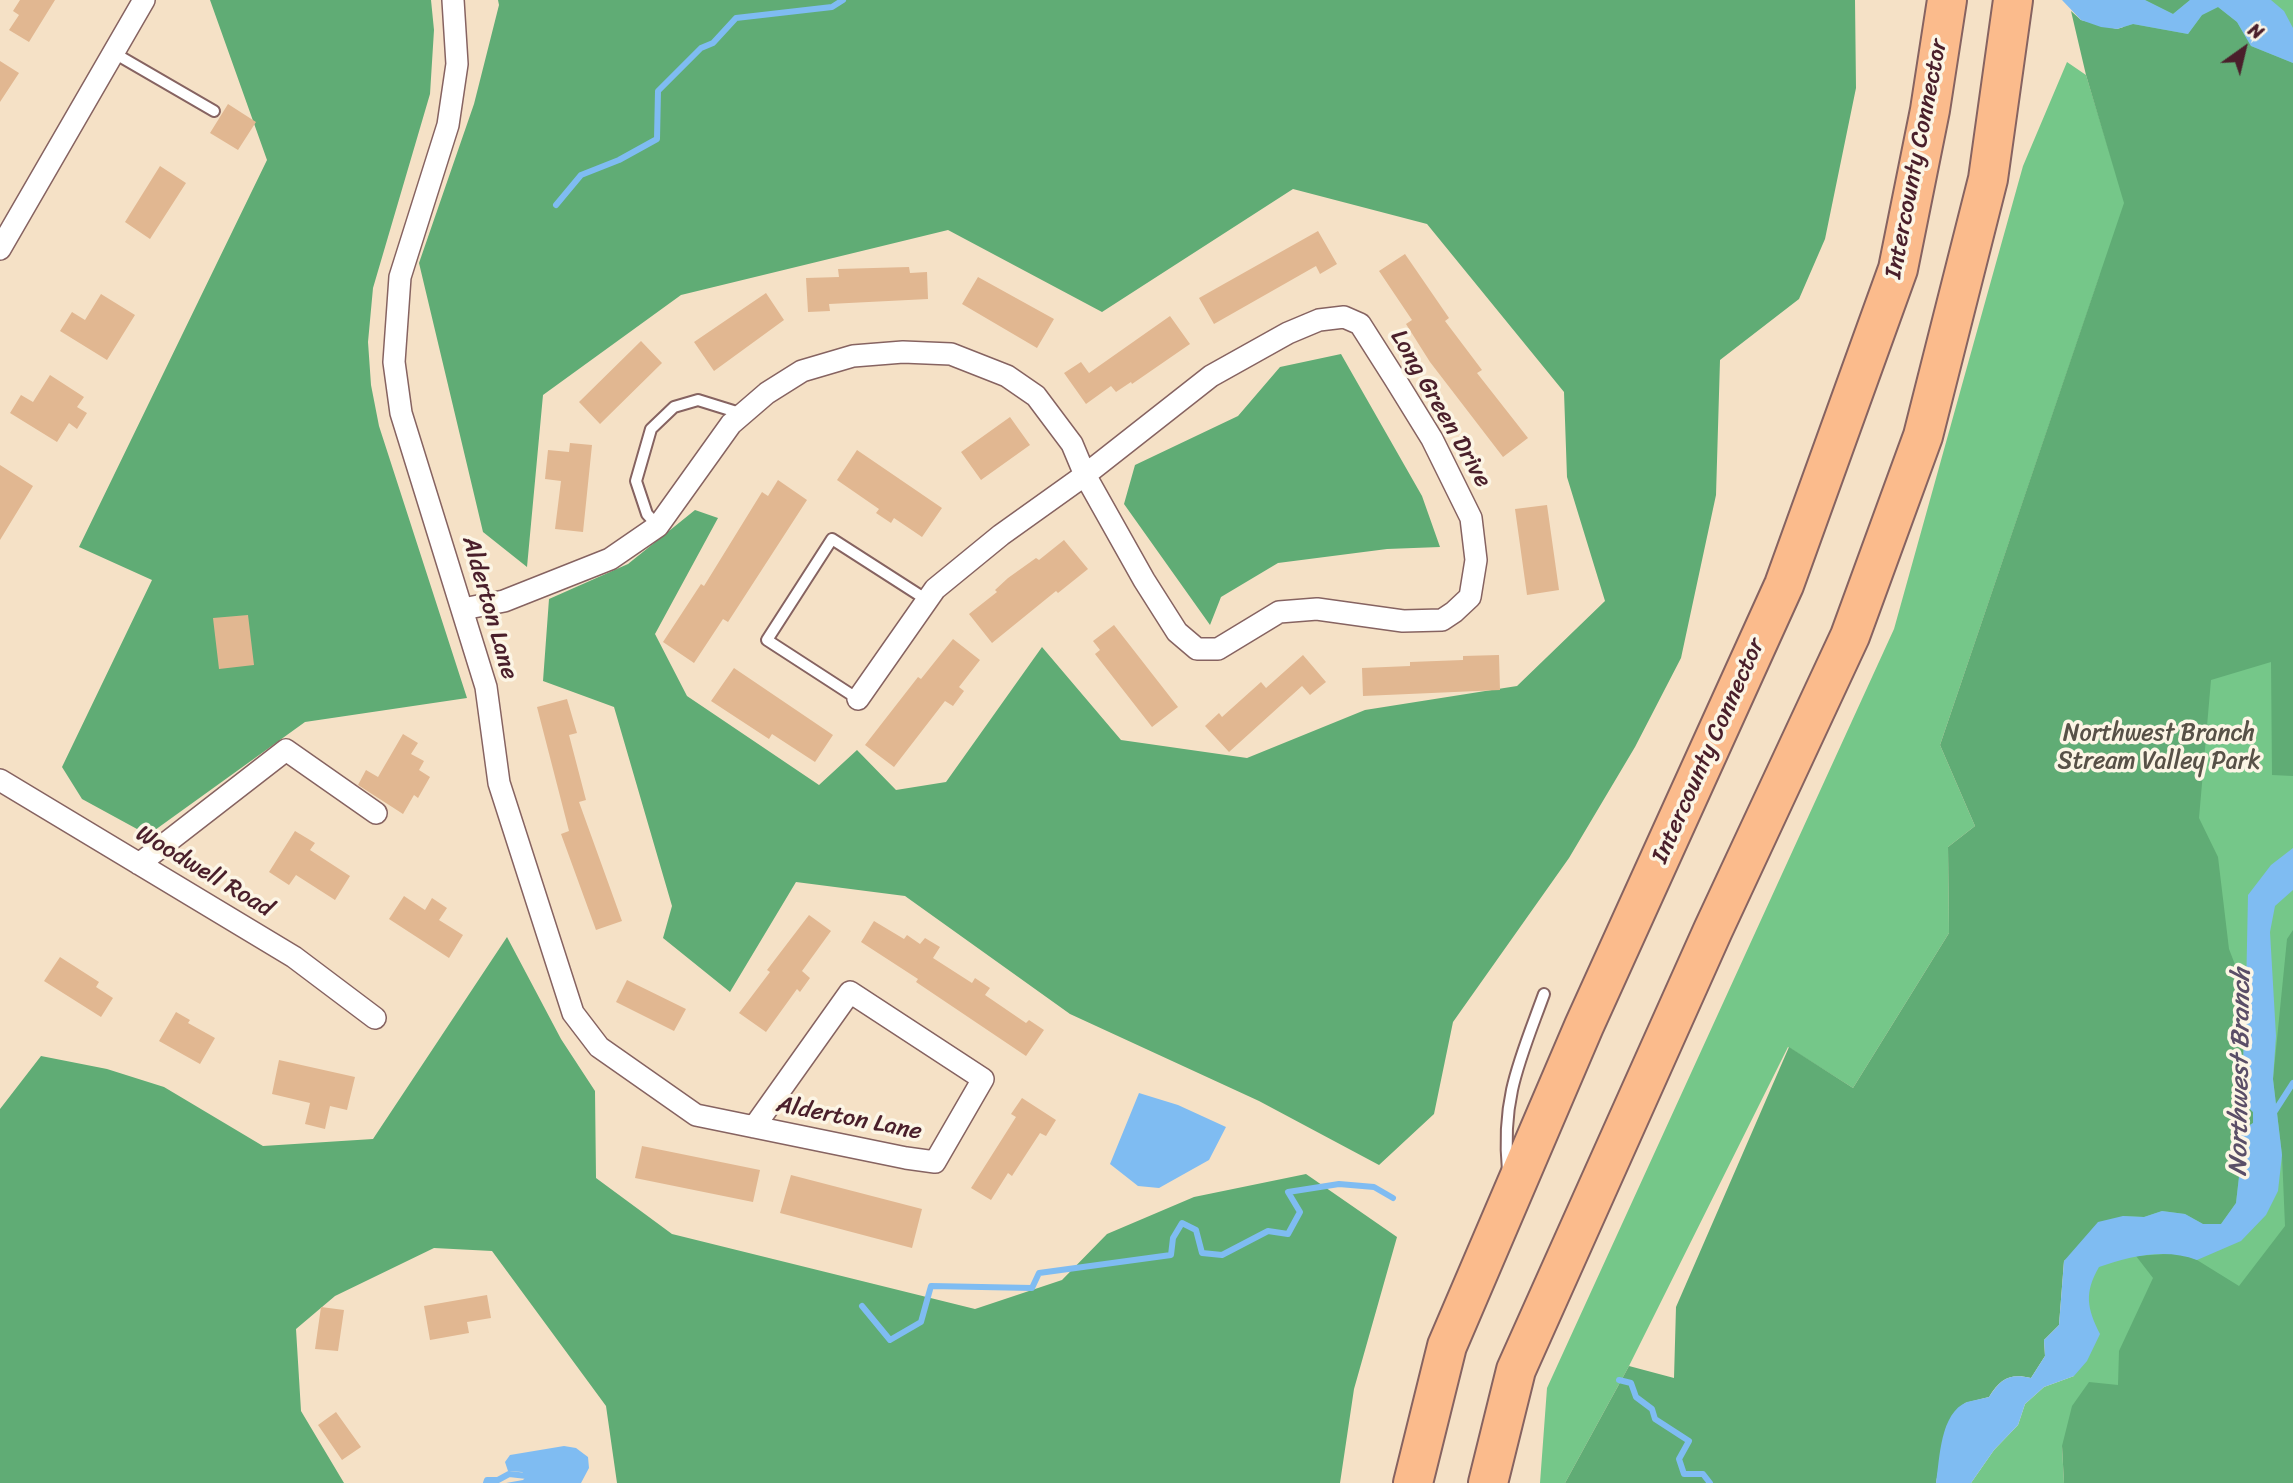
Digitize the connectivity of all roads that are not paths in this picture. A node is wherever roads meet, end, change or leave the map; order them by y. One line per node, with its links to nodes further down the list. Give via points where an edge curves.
1 (144, 0): 5 (street)
2 (453, 0): 12 (street, Alderton Lane, via 457,64 447,125 400,277 394,362 401,413)
3 (1947, 0): 20 (highway, Intercounty Connector, via 1898,269 1784,585)
4 (2013, 0): 22 (highway, via 1988,179 1923,436 1850,636 1516,1370)
5 (114, 53): 6 (lane); 7 (street)
6 (214, 111)
7 (0, 249)
8 (743, 414): 9 (street, Long Green Drive, via 802,371 853,356 951,354 1007,376 1036,396 1072,444); 10 (street, Long Green Drive, via 731,424); 10 (lane, via 698,400 674,407 651,429 636,481 648,514)
9 (1085, 475): 9 (street, Long Green Drive, via 1211,376 1288,332 1319,320 1344,317 1360,324 1432,439 1471,518 1476,560 1470,597 1442,620 1403,621 1317,608 1279,612 1218,649 1197,649 1177,632); 11 (street, via 1001,535)
10 (658, 526): 12 (street, Long Green Drive, via 610,559 504,601)
11 (927, 600): 13 (street); 13 (lane, via 832,539 767,640)
12 (463, 609): 19 (street, Alderton Lane, via 486,687 499,782 573,1013 599,1047 696,1115)
13 (858, 699)
14 (0, 780): 16 (street, Woodwell Road)
15 (376, 813): 16 (street, via 286,750)
16 (139, 864): 18 (street, Woodwell Road, via 294,957)
17 (1544, 994): 20 (lane, via 1510,1092 1507,1156)
18 (375, 1018)
19 (754, 1127): 19 (street, Alderton Lane, via 935,1162 983,1079 850,992)
20 (1511, 1197): 21 (highway, Intercounty Connector, via 1447,1346)
21 (1413, 1483)
22 (1488, 1483)

